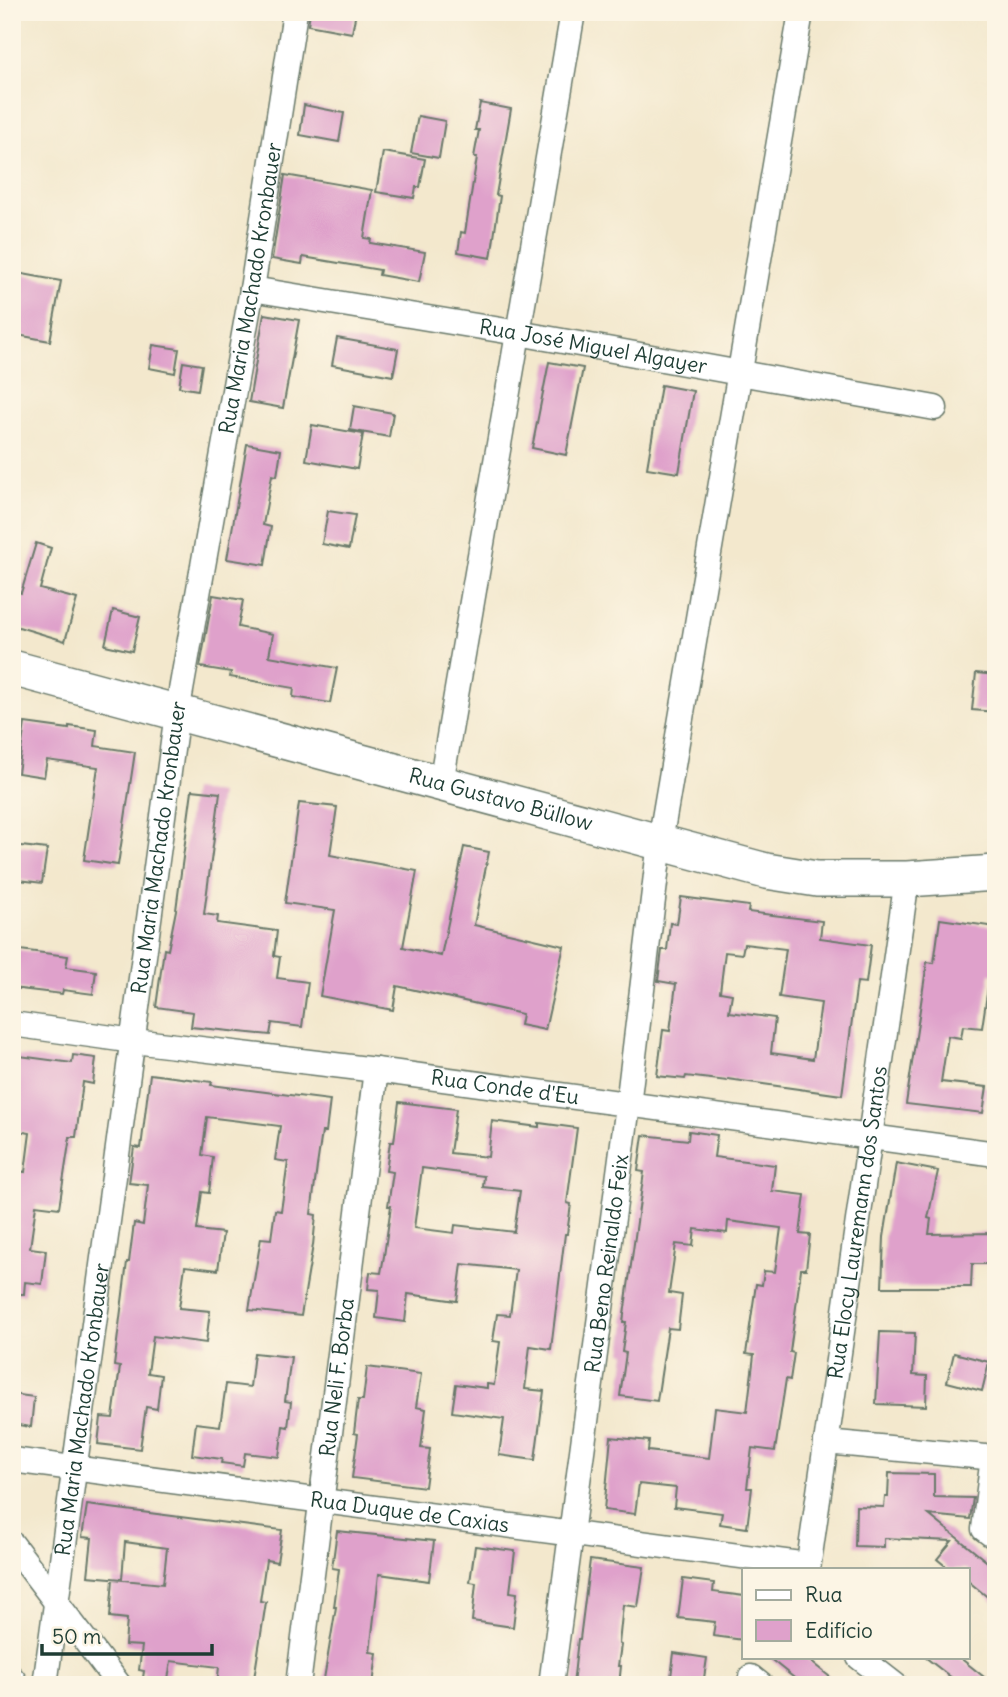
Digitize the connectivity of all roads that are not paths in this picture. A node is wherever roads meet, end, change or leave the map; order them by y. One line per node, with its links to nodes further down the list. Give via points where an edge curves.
1 (295, 12): 4 (street, Rua Maria Machado Kronbauer)
2 (573, 12): 5 (street)
3 (801, 12): 6 (street, Rua Beno Reinaldo Feix)
4 (252, 289): 5 (street, Rua José Miguel Algayer); 9 (street, Rua Maria Machado Kronbauer)
5 (518, 333): 6 (street, Rua José Miguel Algayer); 10 (street)
6 (739, 374): 7 (street, Rua José Miguel Algayer); 11 (street, Rua Beno Reinaldo Feix)
7 (935, 408)
8 (12, 668): 9 (main road, Rua Gustavo Büllow)
9 (177, 713): 10 (main road, Rua Gustavo Büllow); 15 (street, Rua Maria Machado Kronbauer)
10 (440, 783): 11 (main road, Rua Gustavo Büllow)
11 (660, 842): 13 (main road, Rua Gustavo Büllow, via 766,871 817,879); 17 (street, Rua Beno Reinaldo Feix)
12 (996, 873): 13 (main road, Rua Gustavo Büllow)
13 (907, 879): 18 (street, Rua Elocy Lauremann dos Santos)
14 (12, 1024): 15 (street, Rua Conde d'Eu)
15 (134, 1041): 16 (street, Rua Conde d'Eu); 23 (street, Rua Maria Machado Kronbauer)
16 (376, 1070): 17 (street, Rua Conde d'Eu); 24 (street, Rua Neli F. Borba)
17 (628, 1105): 18 (street, Rua Conde d'Eu); 25 (street, Rua Beno Reinaldo Feix)
18 (869, 1138): 19 (street, Rua Conde d'Eu); 20 (street, Rua Elocy Lauremann dos Santos)
19 (996, 1154)
20 (825, 1442): 21 (street); 28 (street, Rua Elocy Lauremann dos Santos)
21 (995, 1457): 26 (street, via 984,1530)
22 (12, 1460): 23 (street, Rua Duque de Caxias)
23 (73, 1468): 24 (street, Rua Duque de Caxias); 29 (street, Rua Maria Machado Kronbauer)
24 (322, 1500): 25 (street, Rua Duque de Caxias); 35 (street, Rua Neli F. Borba)
25 (572, 1534): 28 (street, Rua Duque de Caxias); 36 (street, Rua Beno Reinaldo Feix)
26 (996, 1538)
27 (12, 1544): 29 (street)
28 (808, 1567)
29 (57, 1603): 33 (street, Rua Maria Machado Kronbauer); 34 (street)
30 (860, 1658): 37 (street)
31 (12, 1678): 32 (street)
32 (17, 1685)
33 (45, 1685)
34 (119, 1685)
35 (298, 1685)
36 (551, 1685)
37 (895, 1685)

